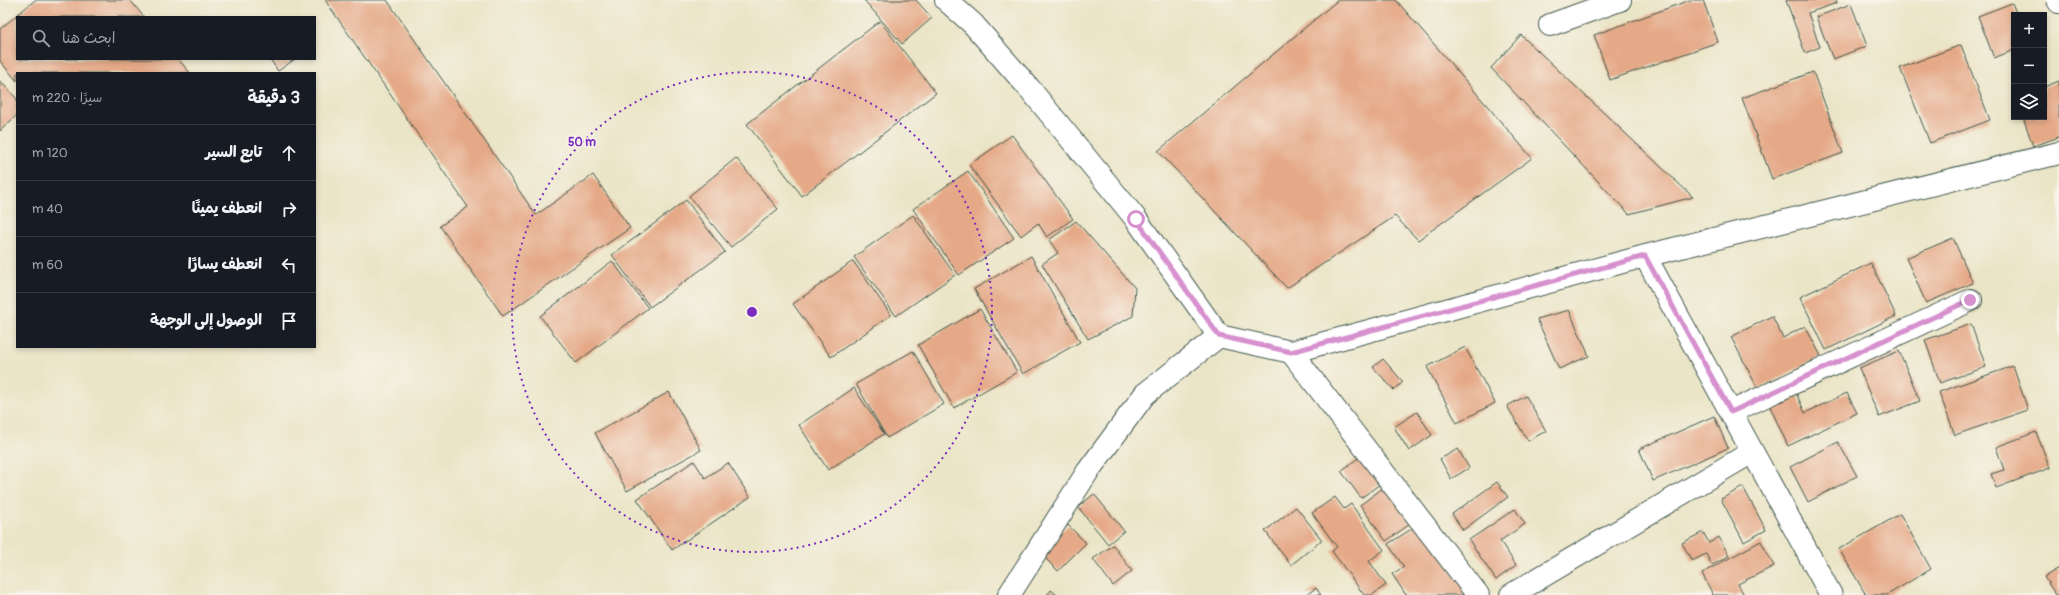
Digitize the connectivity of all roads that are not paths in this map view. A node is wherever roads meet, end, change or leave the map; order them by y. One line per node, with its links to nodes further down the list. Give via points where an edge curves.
1 (946, 0): 7 (street, via 973,24 1039,100 1136,219)
2 (1620, 0): 3 (street)
3 (1550, 25)
4 (2059, 153): 5 (street)
5 (1645, 256): 8 (street); 9 (street)
6 (1970, 300): 9 (street)
7 (1219, 336): 8 (street); 11 (street, via 1145,394 1088,471)
8 (1291, 352): 12 (street)
9 (1731, 412): 10 (street)
10 (1752, 452): 13 (street); 14 (street)
11 (1009, 595)
12 (1478, 595)
13 (1511, 595)
14 (1831, 595)

